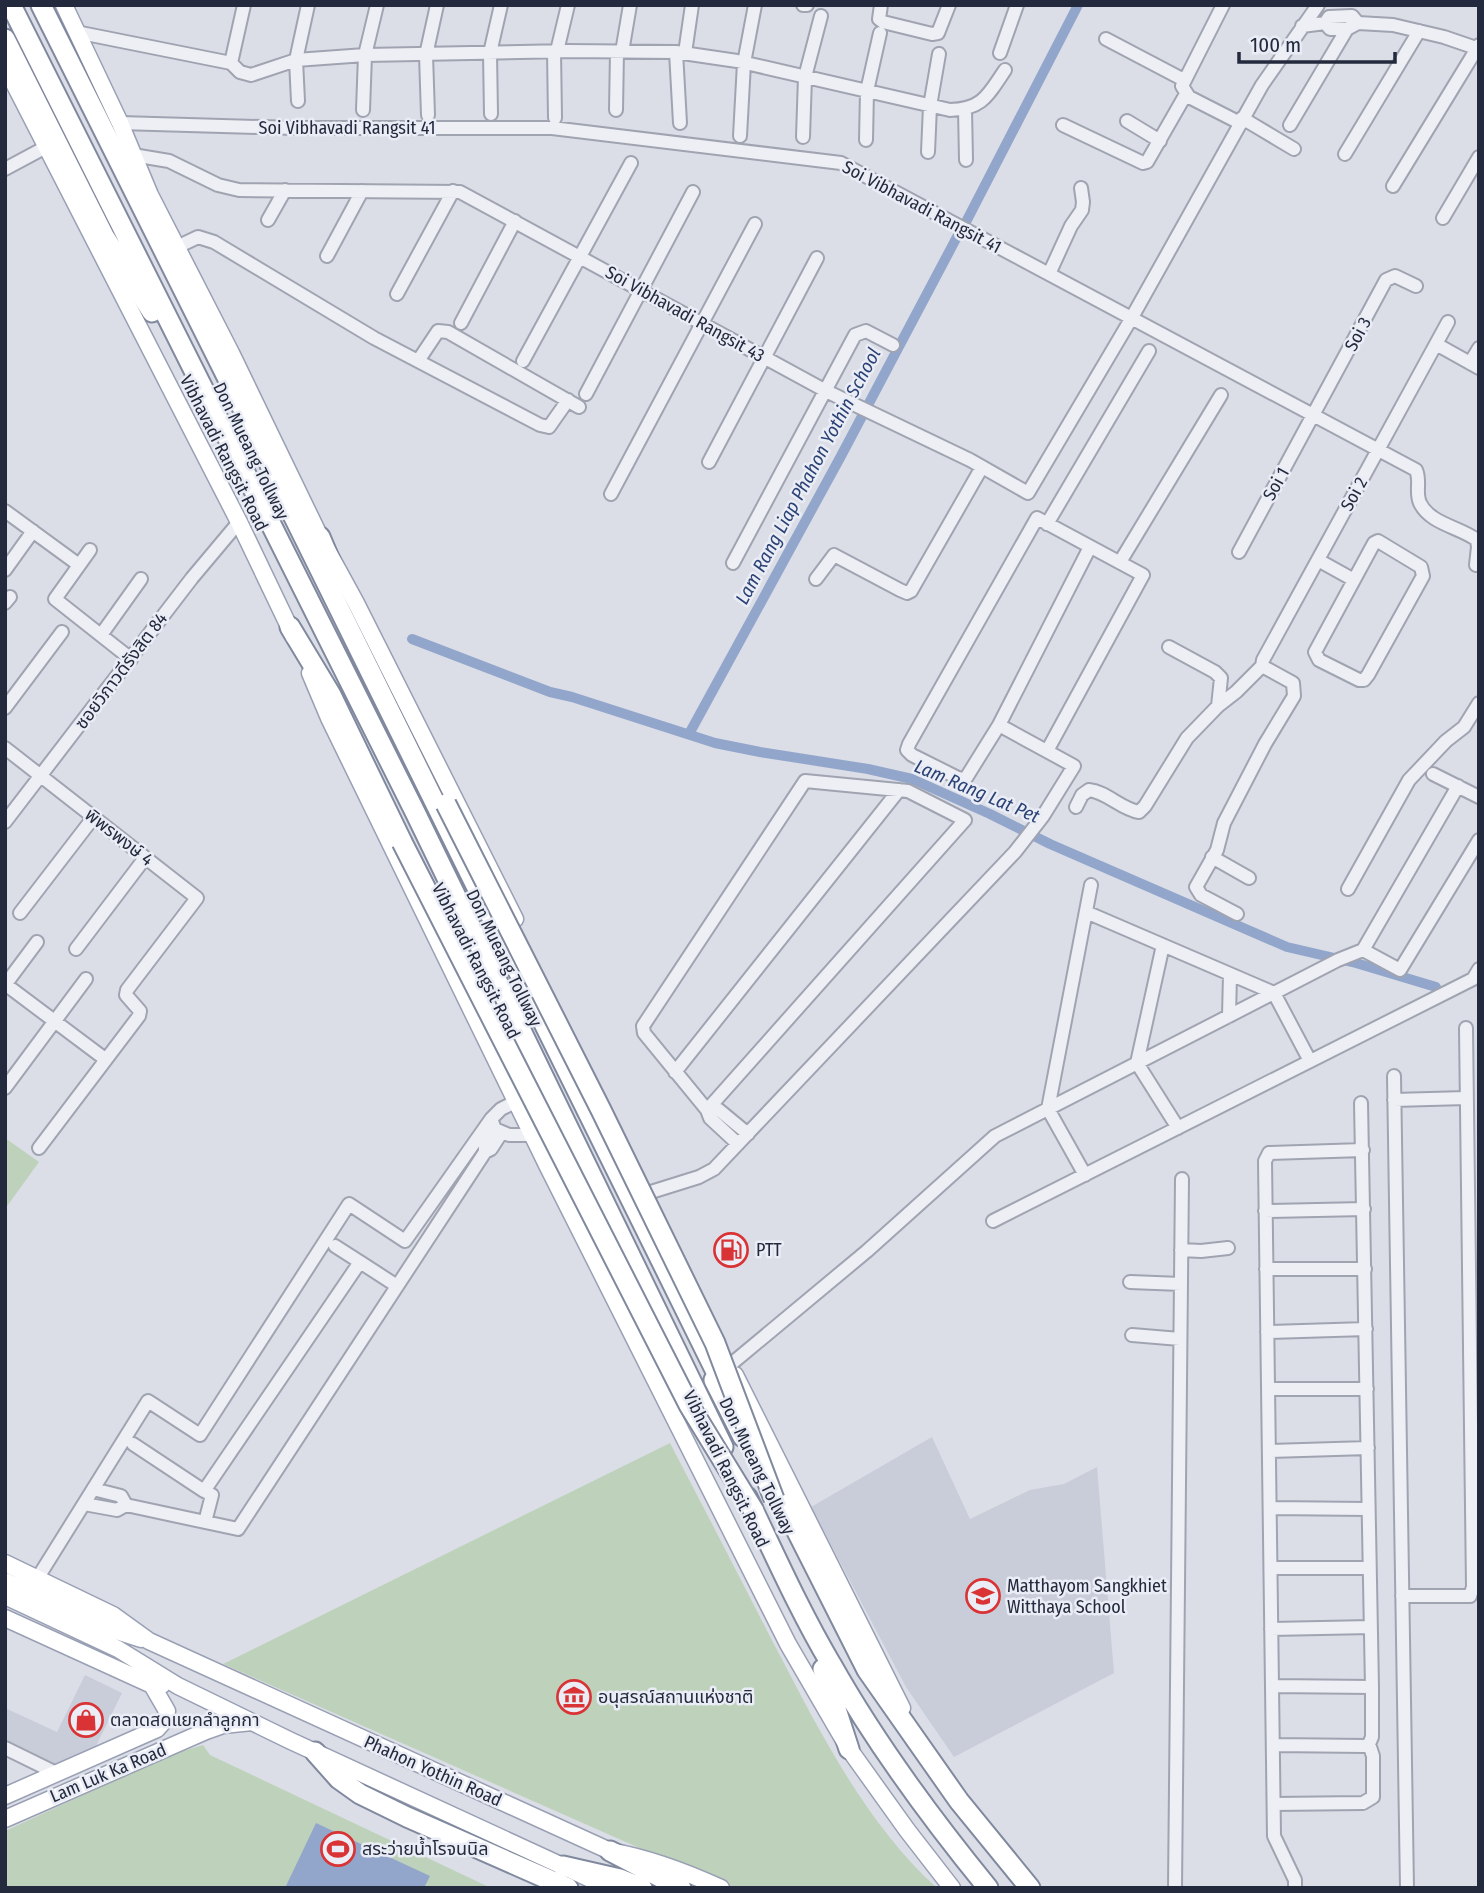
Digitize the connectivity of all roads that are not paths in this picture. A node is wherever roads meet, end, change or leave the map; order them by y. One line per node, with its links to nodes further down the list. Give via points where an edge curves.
1 (11, 5): 229 (highway, Don Mueang Tollway, bridge, via 415,812)
2 (29, 5): 224 (highway, Don Mueang Tollway, bridge)
3 (41, 5): 113 (highway, Vibhavadi Rangsit Road)
4 (51, 5): 24 (highway)
5 (64, 5): 24 (main road, Vibhavadi Rangsit Road)
6 (244, 5): 39 (street)
7 (308, 5): 38 (street)
8 (377, 5): 36 (street)
9 (437, 5): 37 (street)
10 (501, 5): 32 (street)
11 (568, 5): 30 (street)
12 (630, 5): 31 (street)
13 (692, 5): 33 (street)
14 (755, 5): 40 (street)
15 (881, 5): 16 (street, via 879,19 883,22 932,34 938,33)
16 (949, 5)
17 (1017, 5): 34 (street)
18 (1223, 5): 44 (street)
19 (1318, 5): 23 (street)
20 (821, 16): 43 (street)
21 (5, 17): 95 (highway, Vibhavadi Rangsit Road)
22 (1354, 19): 23 (street, via 1330,29 1325,23); 25 (street); 60 (street)
23 (1302, 26): 56 (street)
24 (69, 30): 39 (street); 57 (main road, Vibhavadi Rangsit Road); 80 (highway, via 125,163)
25 (1419, 31): 29 (street); 68 (street)
26 (880, 33): 45 (street)
27 (5, 39): 85 (highway)
28 (1106, 39): 44 (street)
29 (1478, 47): 74 (street)
30 (555, 51): 31 (street); 32 (street); 54 (street)
31 (620, 52): 33 (street); 51 (street)
32 (490, 53): 37 (street); 52 (street)
33 (681, 53): 40 (street); 58 (street)
34 (1000, 53)
35 (939, 54): 48 (street)
36 (365, 55): 37 (street); 38 (street); 50 (street)
37 (426, 55): 53 (street)
38 (296, 60): 39 (street, via 251,75); 47 (street)
39 (231, 62)
40 (744, 63): 43 (street); 61 (street)
41 (5, 65): 65 (main road, Vibhavadi Rangsit Road)
42 (1004, 70): 49 (street, via 987,97)
43 (805, 77): 45 (street); 62 (street)
44 (1184, 80): 46 (street)
45 (867, 92): 48 (street); 63 (street)
46 (1186, 94): 56 (street); 64 (street)
47 (298, 101)
48 (930, 106): 49 (street); 67 (street)
49 (965, 109): 71 (street)
50 (363, 110)
51 (616, 110)
52 (491, 114)
53 (428, 115)
54 (555, 118)
55 (1127, 121): 64 (street)
56 (1241, 121): 66 (street); 96 (street)
57 (120, 123): 69 (main road, Vibhavadi Rangsit Road); 90 (street, Soi Vibhavadi Rangsit 41, via 552,128 841,163)
58 (680, 123)
59 (1063, 125): 64 (street, via 1143,163)
60 (1290, 125)
61 (740, 136)
62 (803, 137)
63 (866, 140)
64 (1160, 141)
65 (46, 148): 73 (street); 92 (main road, Vibhavadi Rangsit Road)
66 (1294, 149)
67 (928, 152)
68 (1345, 154)
69 (133, 155): 76 (street, Soi Vibhavadi Rangsit 43, via 169,161 218,186); 80 (main road, Vibhavadi Rangsit Road)
70 (1479, 157): 81 (street)
71 (966, 160)
72 (631, 163): 88 (street)
73 (5, 169)
74 (1394, 186)
75 (1081, 188): 90 (street, via 1082,210)
76 (285, 190): 77 (street, Soi Vibhavadi Rangsit 43); 82 (street)
77 (362, 191): 78 (street, Soi Vibhavadi Rangsit 43); 87 (street)
78 (453, 191): 83 (street, Soi Vibhavadi Rangsit 43); 94 (street)
79 (693, 192): 93 (street)
80 (150, 195): 86 (main road, Vibhavadi Rangsit Road)
81 (1443, 218)
82 (268, 220)
83 (515, 221): 88 (street, Soi Vibhavadi Rangsit 43); 98 (street)
84 (755, 224): 99 (street)
85 (104, 236): 92 (highway); 95 (highway)
86 (177, 247): 105 (street, via 198,237 214,242); 108 (main road, Vibhavadi Rangsit Road)
87 (327, 256)
88 (578, 256): 93 (street, Soi Vibhavadi Rangsit 43); 106 (street)
89 (817, 258): 104 (street)
90 (1049, 274): 96 (street, Soi Vibhavadi Rangsit 41)
91 (1416, 286): 112 (street, Soi 3, via 1395,276 1386,281)
92 (121, 290): 119 (main road, Vibhavadi Rangsit Road)
93 (642, 290): 99 (street, Soi Vibhavadi Rangsit 43); 110 (street)
94 (397, 294)
95 (152, 312): 242 (highway, Vibhavadi Rangsit Road, via 285,572)
96 (1131, 319): 112 (street, Soi Vibhavadi Rangsit 41); 116 (street, Soi Vibhavadi Rangsit 43, via 1028,493)
97 (1448, 322): 100 (street, Soi 2)
98 (461, 323)
99 (702, 323): 104 (street, Soi Vibhavadi Rangsit 43); 117 (street)
100 (1436, 344): 107 (street); 114 (street, Soi 2)
101 (893, 345): 109 (street, via 866,331 855,335)
102 (1479, 348): 107 (street)
103 (1149, 351): 120 (street)
104 (765, 358): 109 (street, Soi Vibhavadi Rangsit 43); 115 (street)
105 (418, 361): 105 (street, via 438,331 448,332 574,404 545,427)
106 (523, 361)
107 (1475, 365)
108 (239, 370): 113 (highway); 122 (main road, Vibhavadi Rangsit Road)
109 (826, 391): 116 (street, Soi Vibhavadi Rangsit 43); 128 (street)
110 (586, 394)
111 (1221, 395): 127 (street)
112 (1313, 417): 114 (street, Soi Vibhavadi Rangsit 41); 125 (street, Soi 1)
113 (262, 447): 214 (highway, Vibhavadi Rangsit Road)
114 (1378, 448): 126 (street, Soi 2); 130 (street, Soi Vibhavadi Rangsit 41, via 1419,474 1417,495 1423,509 1477,540)
115 (709, 462)
116 (982, 467): 133 (street, via 911,591 900,590 834,555)
117 (611, 495)
118 (5, 511): 121 (street)
119 (239, 522): 135 (main road, Vibhavadi Rangsit Road); 139 (street, ซอยวิภาวดีรังสิต 84)
120 (1047, 524): 123 (street); 144 (street, via 1037,518 907,750 966,778)
121 (33, 531): 129 (street); 131 (street)
122 (320, 537): 197 (main road, Vibhavadi Rangsit Road); 224 (highway, bridge, via 344,596 715,1343)
123 (1090, 547): 127 (street); 144 (street)
124 (89, 550): 129 (street)
125 (1239, 552)
126 (1318, 560): 134 (street); 140 (street, Soi 2)
127 (1120, 562): 146 (street, via 1143,575)
128 (733, 563)
129 (79, 565): 137 (street, via 55,599)
130 (1476, 565)
131 (5, 570)
132 (141, 579): 137 (street)
133 (816, 579)
134 (1354, 580): 134 (street, via 1315,652 1319,660 1364,680 1423,571 1378,541)
135 (290, 627): 184 (main road, Vibhavadi Rangsit Road, via 329,718); 229 (highway, bridge, via 331,695 689,1405)
136 (62, 632): 143 (street)
137 (101, 635): 139 (street)
138 (1169, 647): 142 (street, via 1221,678)
139 (131, 659): 148 (street, ซอยวิภาวดีรังสิต 84)
140 (1262, 666): 142 (street, Soi 2); 156 (street, via 1293,683 1294,696 1224,823)
141 (1479, 703): 160 (street, via 1464,727 1409,780)
142 (1218, 706): 152 (street, Soi 2, via 1186,738 1139,812 1089,790)
143 (5, 708)
144 (999, 725): 146 (street)
145 (5, 748): 148 (street, พิพรพงษ์ 4)
146 (1047, 751): 190 (street, via 1074,766 1028,835)
147 (1433, 774): 149 (street)
148 (41, 777): 153 (street, พิพรพงษ์ 4); 154 (street, ซอยวิภาวดีรังสิต 84)
149 (1458, 786): 151 (street); 167 (street)
150 (899, 790): 179 (street); 179 (street, via 806,781 643,1026); 187 (street, via 965,820)
151 (1479, 797)
152 (1076, 807)
153 (93, 818): 157 (street, พิพรพงษ์ 4); 162 (street)
154 (5, 822)
155 (1479, 839): 167 (street, via 1399,971)
156 (1212, 857): 158 (street); 163 (street, via 1197,892)
157 (145, 858): 166 (street); 176 (street, พิพรพงษ์ 4, via 197,898 127,990 139,1016)
158 (1249, 878)
159 (1091, 885): 161 (street)
160 (1348, 889)
161 (1086, 912): 165 (street); 186 (street)
162 (20, 913)
163 (1237, 914)
164 (37, 942): 171 (street)
165 (1163, 945): 169 (street); 178 (street)
166 (76, 949)
167 (1363, 950): 172 (street)
168 (1479, 969): 177 (street, via 1473,979)
169 (1230, 975): 172 (street); 173 (street)
170 (86, 979): 174 (street)
171 (5, 984): 174 (street)
172 (1274, 993): 173 (street); 177 (street)
173 (1230, 1016): 178 (street)
174 (55, 1021): 176 (street); 181 (street)
175 (1466, 1028): 182 (street)
176 (106, 1059): 193 (street)
177 (1310, 1061): 189 (street)
178 (1137, 1063): 186 (street); 189 (street)
179 (675, 1072): 187 (street)
180 (1394, 1076): 183 (street)
181 (5, 1088)
182 (1465, 1098): 183 (street); 237 (street, via 1473,1587 1469,1596)
183 (1394, 1100): 237 (street)
184 (517, 1101): 188 (street, via 500,1109); 191 (main road, Vibhavadi Rangsit Road)
185 (1362, 1103): 194 (street)
186 (1048, 1109): 195 (street); 215 (street, via 995,1136)
187 (707, 1110): 190 (street, via 719,1111); 192 (street)
188 (496, 1127): 191 (street, via 524,1137); 209 (street, via 491,1149); 222 (street, via 405,1241 349,1204 200,1436 148,1401)
189 (1178, 1128): 195 (street)
190 (748, 1134): 192 (street)
191 (533, 1135): 251 (main road, Vibhavadi Rangsit Road, via 759,1588)
192 (738, 1144): 197 (street, via 714,1169)
193 (39, 1148)
194 (1363, 1150): 198 (street); 199 (street, via 1269,1153)
195 (1085, 1175): 200 (street)
196 (1182, 1179): 203 (street)
197 (651, 1192): 215 (main road, Vibhavadi Rangsit Road)
198 (1364, 1209): 199 (street); 206 (street)
199 (1265, 1211): 205 (street)
200 (993, 1222)
201 (335, 1246): 204 (street)
202 (1228, 1248): 203 (street)
203 (1181, 1250): 208 (street)
204 (360, 1262): 209 (street); 223 (street)
205 (1266, 1269): 206 (street); 211 (street)
206 (1365, 1269): 210 (street)
207 (1130, 1282): 208 (street)
208 (1181, 1284): 213 (street)
209 (397, 1286): 230 (street, via 237,1529)
210 (1366, 1329): 211 (street); 218 (street)
211 (1268, 1332): 217 (street)
212 (1132, 1335): 213 (street)
213 (1180, 1339): 270 (street)
214 (704, 1347): 216 (highway); 253 (highway, Vibhavadi Rangsit Road, via 867,1670)
215 (730, 1365): 216 (main road, Vibhavadi Rangsit Road)
216 (740, 1384): 253 (main road, Vibhavadi Rangsit Road)
217 (1269, 1389): 218 (street); 221 (street)
218 (1367, 1389): 220 (street)
219 (133, 1444): 223 (street)
220 (1368, 1448): 221 (street); 228 (street)
221 (1269, 1451): 227 (street)
222 (93, 1489): 225 (street); 226 (street, via 121,1496)
223 (204, 1491): 230 (street, via 212,1495)
224 (774, 1499): 268 (highway, Don Mueang Tollway, via 813,1584 879,1703 968,1829)
225 (84, 1504): 226 (street, via 117,1510); 234 (street)
226 (126, 1505): 230 (street)
227 (1270, 1508): 228 (street); 232 (street)
228 (1368, 1509): 233 (street)
229 (754, 1511): 267 (highway, Don Mueang Tollway, via 830,1663 866,1723)
230 (205, 1522)
231 (5, 1563): 234 (main road, Phahon Yothin Road)
232 (1270, 1569): 233 (street); 240 (street)
233 (1369, 1569): 239 (street)
234 (37, 1579): 241 (main road, Phahon Yothin Road, via 113,1615)
235 (5, 1581): 241 (main road, Phahon Yothin Road)
236 (5, 1596): 244 (main road, Phahon Yothin Road, via 118,1649)
237 (1402, 1596): 272 (street)
238 (5, 1618): 243 (main road, Phahon Yothin Road)
239 (1371, 1627): 240 (street); 246 (street)
240 (1271, 1629): 245 (street)
241 (149, 1642): 258 (main road, Phahon Yothin Road)
242 (824, 1669): 251 (highway); 266 (highway, Vibhavadi Rangsit Road, via 930,1834)
243 (152, 1685): 244 (main road, Phahon Yothin Road); 254 (main road, Lam Luk Ka Road, via 167,1711 158,1729)
244 (178, 1686): 247 (main road, Phahon Yothin Road)
245 (1272, 1686): 246 (street); 249 (street)
246 (1371, 1687): 248 (street)
247 (252, 1722): 252 (main road, Phahon Yothin Road); 257 (main road, Lam Luk Ka Road, via 206,1731)
248 (1369, 1744): 249 (street); 256 (street, via 1373,1756 1373,1797 1369,1801)
249 (1273, 1745): 256 (street)
250 (5, 1748): 254 (street)
251 (849, 1749): 265 (main road, Vibhavadi Rangsit Road)
252 (315, 1752): 259 (main road, Phahon Yothin Road); 260 (highway, via 360,1794)
253 (925, 1753): 269 (highway, Vibhavadi Rangsit Road)
254 (56, 1773): 255 (main road, Lam Luk Ka Road)
255 (5, 1796)
256 (1274, 1804): 271 (street, via 1274,1836)
257 (5, 1819)
258 (610, 1850): 263 (highway); 264 (main road, Phahon Yothin Road, via 643,1857)
259 (563, 1866): 261 (main road, Phahon Yothin Road); 262 (highway)
260 (568, 1888)
261 (610, 1888)
262 (642, 1888)
263 (681, 1888)
264 (721, 1888)
265 (953, 1888)
266 (974, 1888)
267 (988, 1888)
268 (1017, 1888)
269 (1030, 1888)
270 (1175, 1888)
271 (1295, 1888)
272 (1407, 1888)

